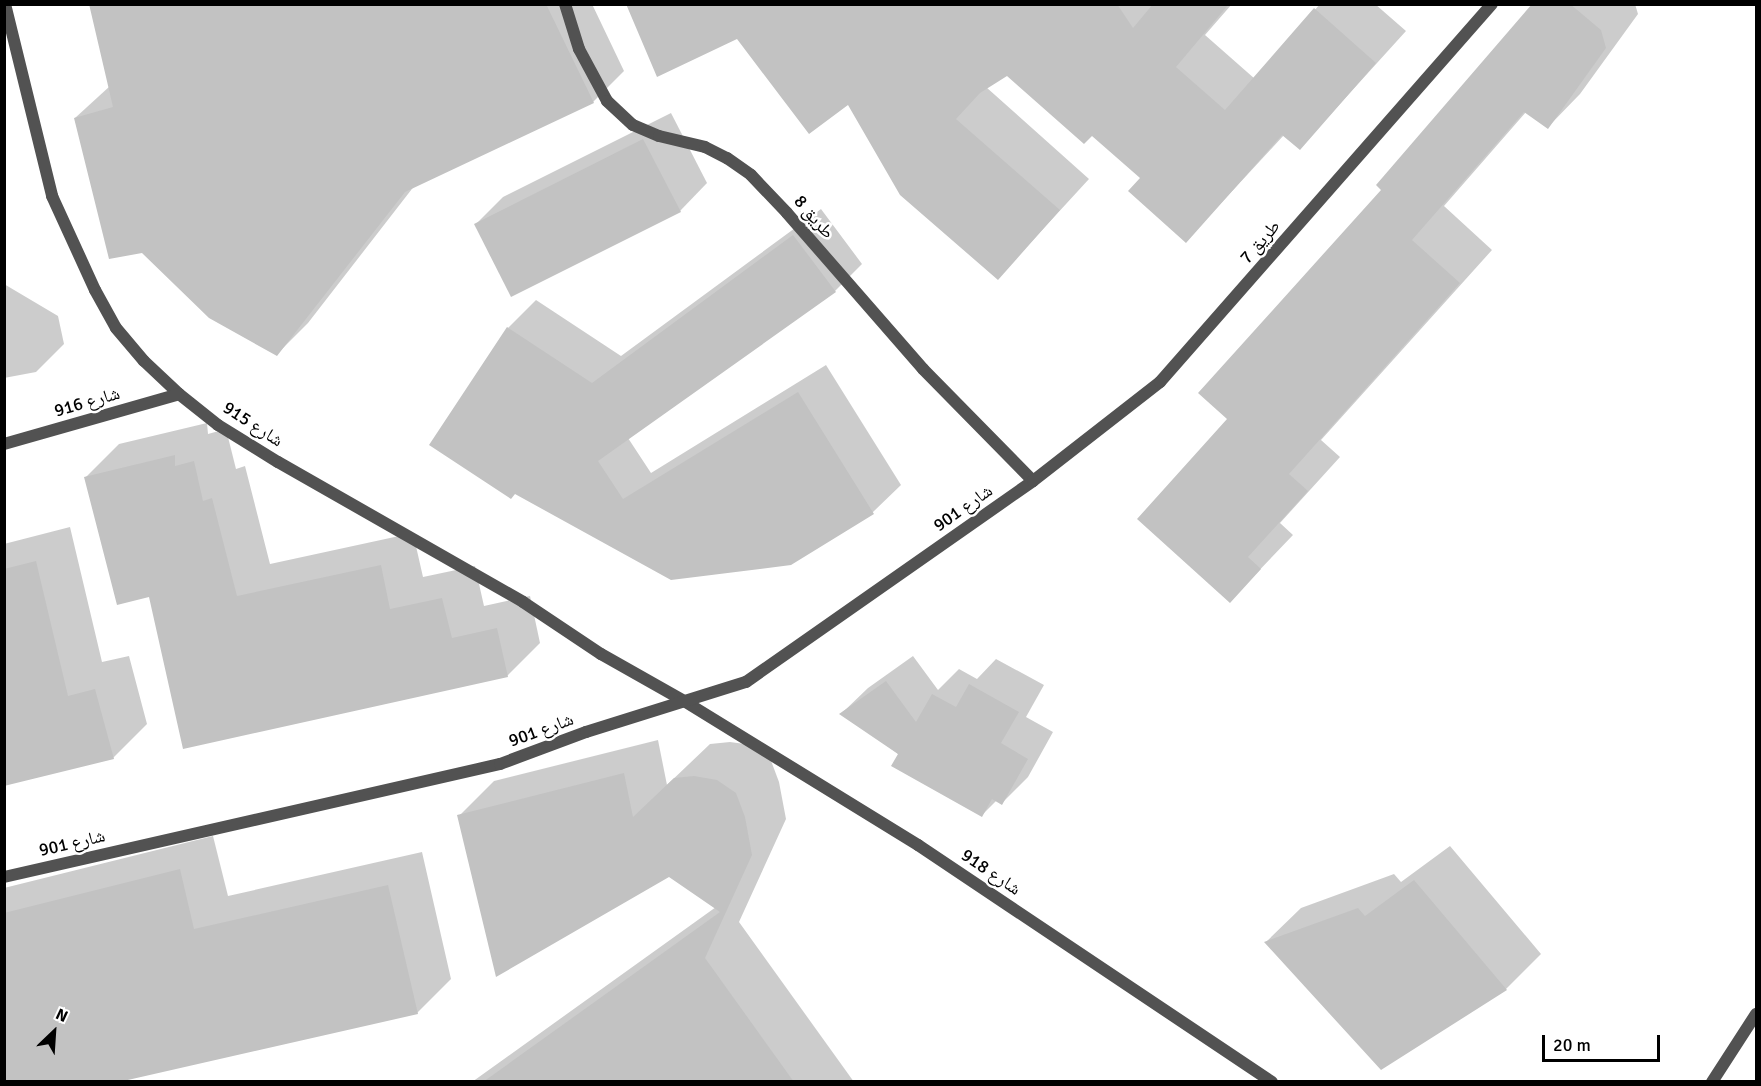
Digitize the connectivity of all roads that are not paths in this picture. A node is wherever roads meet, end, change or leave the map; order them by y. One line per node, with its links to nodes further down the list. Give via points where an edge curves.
1 (5, 4): 4 (street, شارع 915, via 52,196 76,254 117,328)
2 (565, 4): 6 (street, طريق 8, via 579,49 607,101 633,125 705,147 751,175 923,369)
3 (1492, 5): 6 (street, 7 طريق, via 1160,382)
4 (179, 394): 5 (street, شارع 916); 7 (street, شارع 915, via 218,425 278,462 429,547)
5 (4, 444)
6 (1033, 481): 7 (street, شارع 901, via 746,682)
7 (684, 701): 8 (street, شارع 901, via 500,764); 10 (street, شارع 918, via 918,845)
8 (4, 877)
9 (1756, 1014): 11 (street)
10 (1272, 1082)
11 (1712, 1082)

